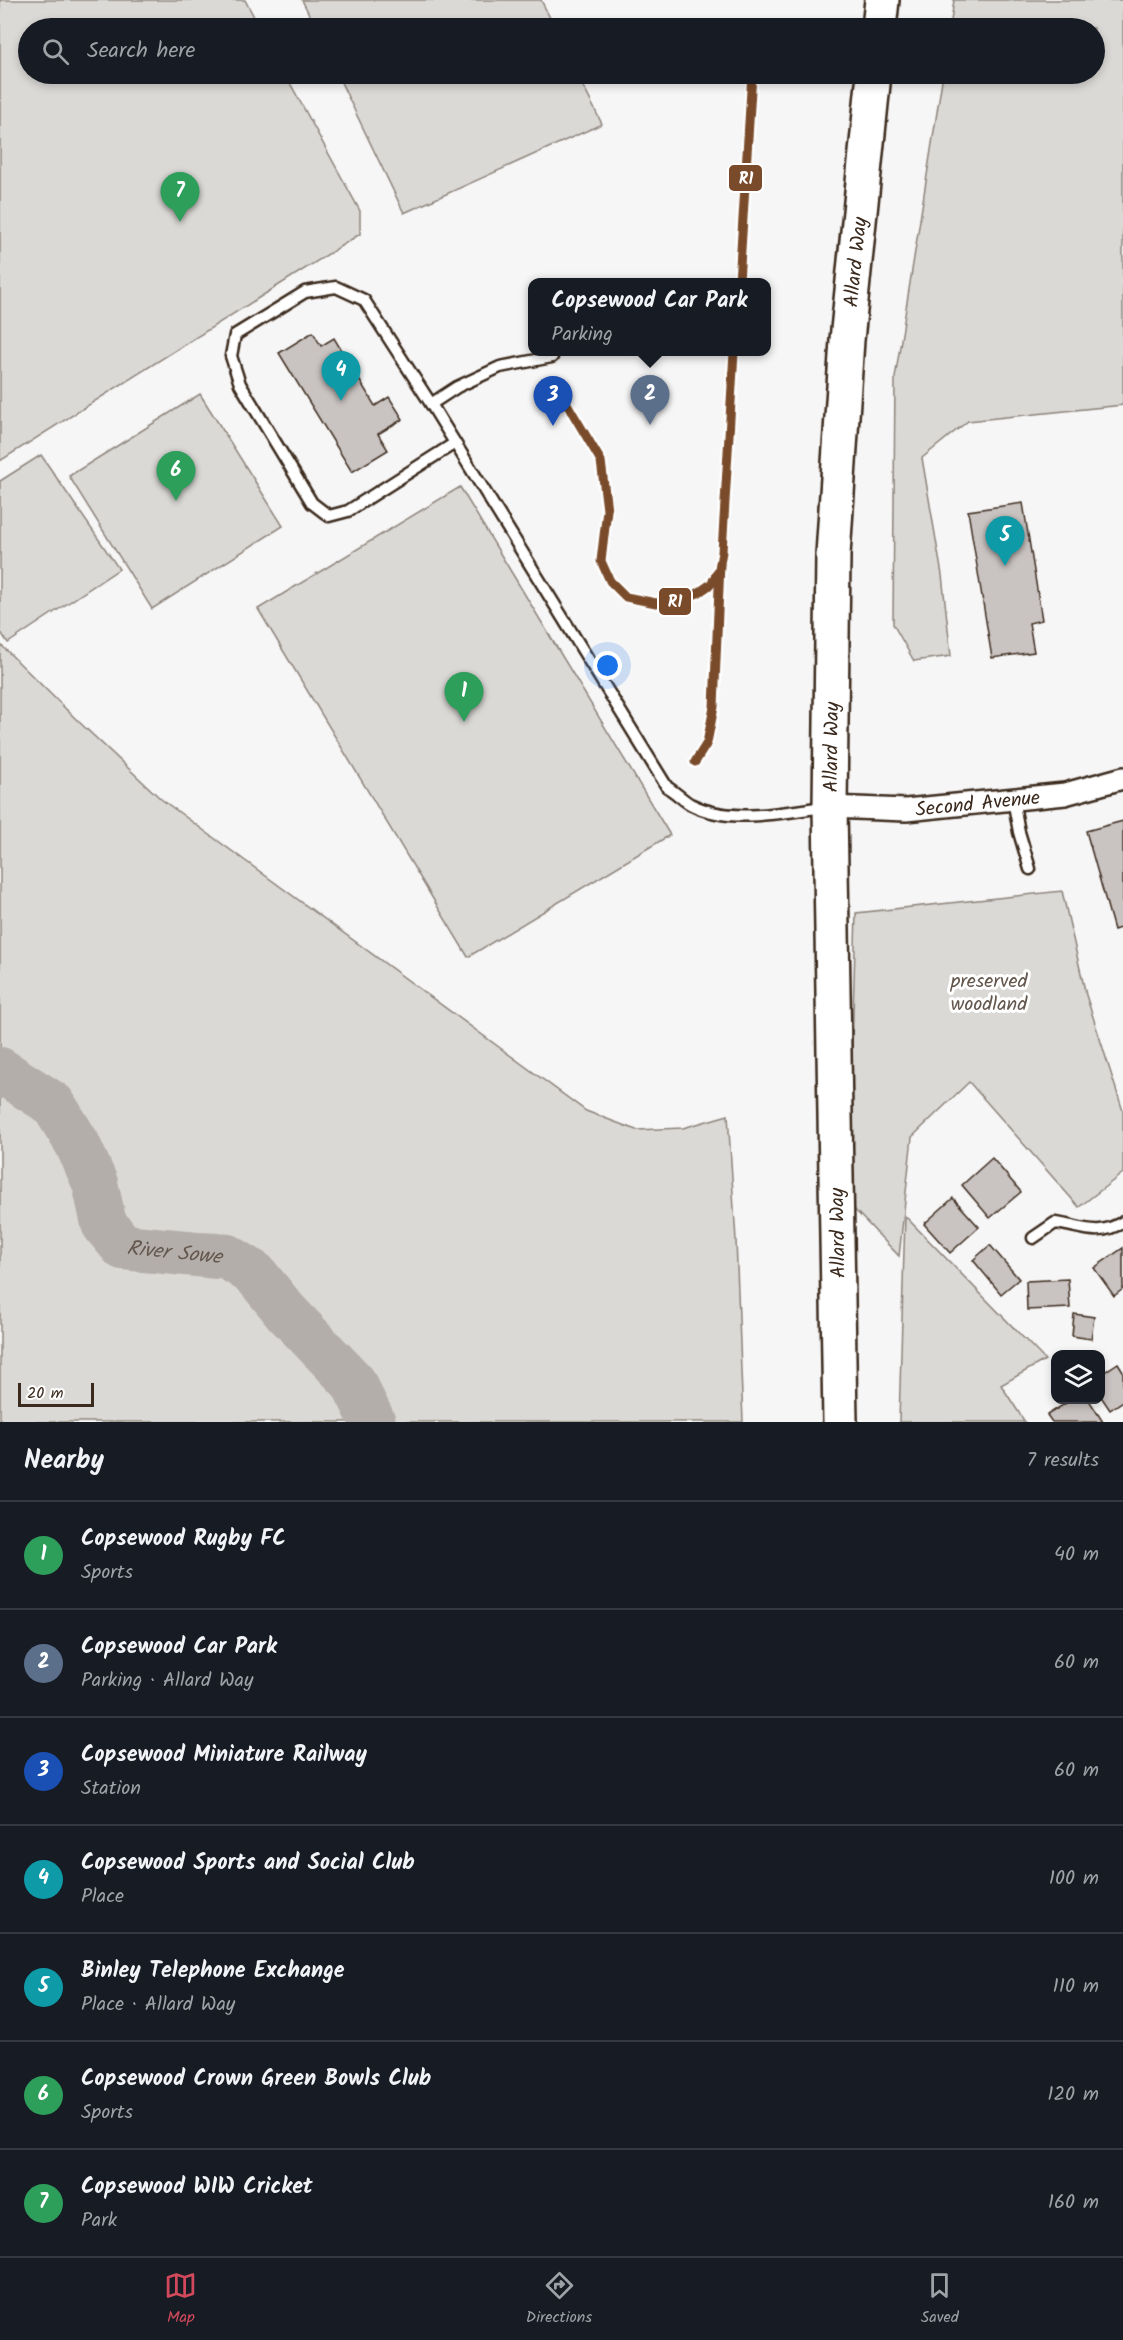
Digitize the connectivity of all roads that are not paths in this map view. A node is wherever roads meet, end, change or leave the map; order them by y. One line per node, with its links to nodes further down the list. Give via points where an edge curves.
1 (882, 0): 2 (main road)
2 (880, 18)
3 (873, 84): 9 (main road, Allard Way, via 847,340 833,555)
4 (552, 357): 5 (lane, via 500,367)
5 (431, 404): 6 (lane); 6 (lane, via 364,300 336,287 306,292 235,334 231,356 240,384 312,503 329,516 348,511)
6 (455, 443): 9 (lane, via 667,787 690,804 716,813 750,815)
7 (1123, 778): 8 (street, Second Avenue, via 1065,794)
8 (1013, 800): 9 (street, Second Avenue, via 906,810); 10 (lane)
9 (830, 807): 13 (main road, Allard Way)
10 (1030, 869)
11 (1123, 1222): 12 (lane, via 1087,1231 1055,1223)
12 (1033, 1238)
13 (840, 1422)

